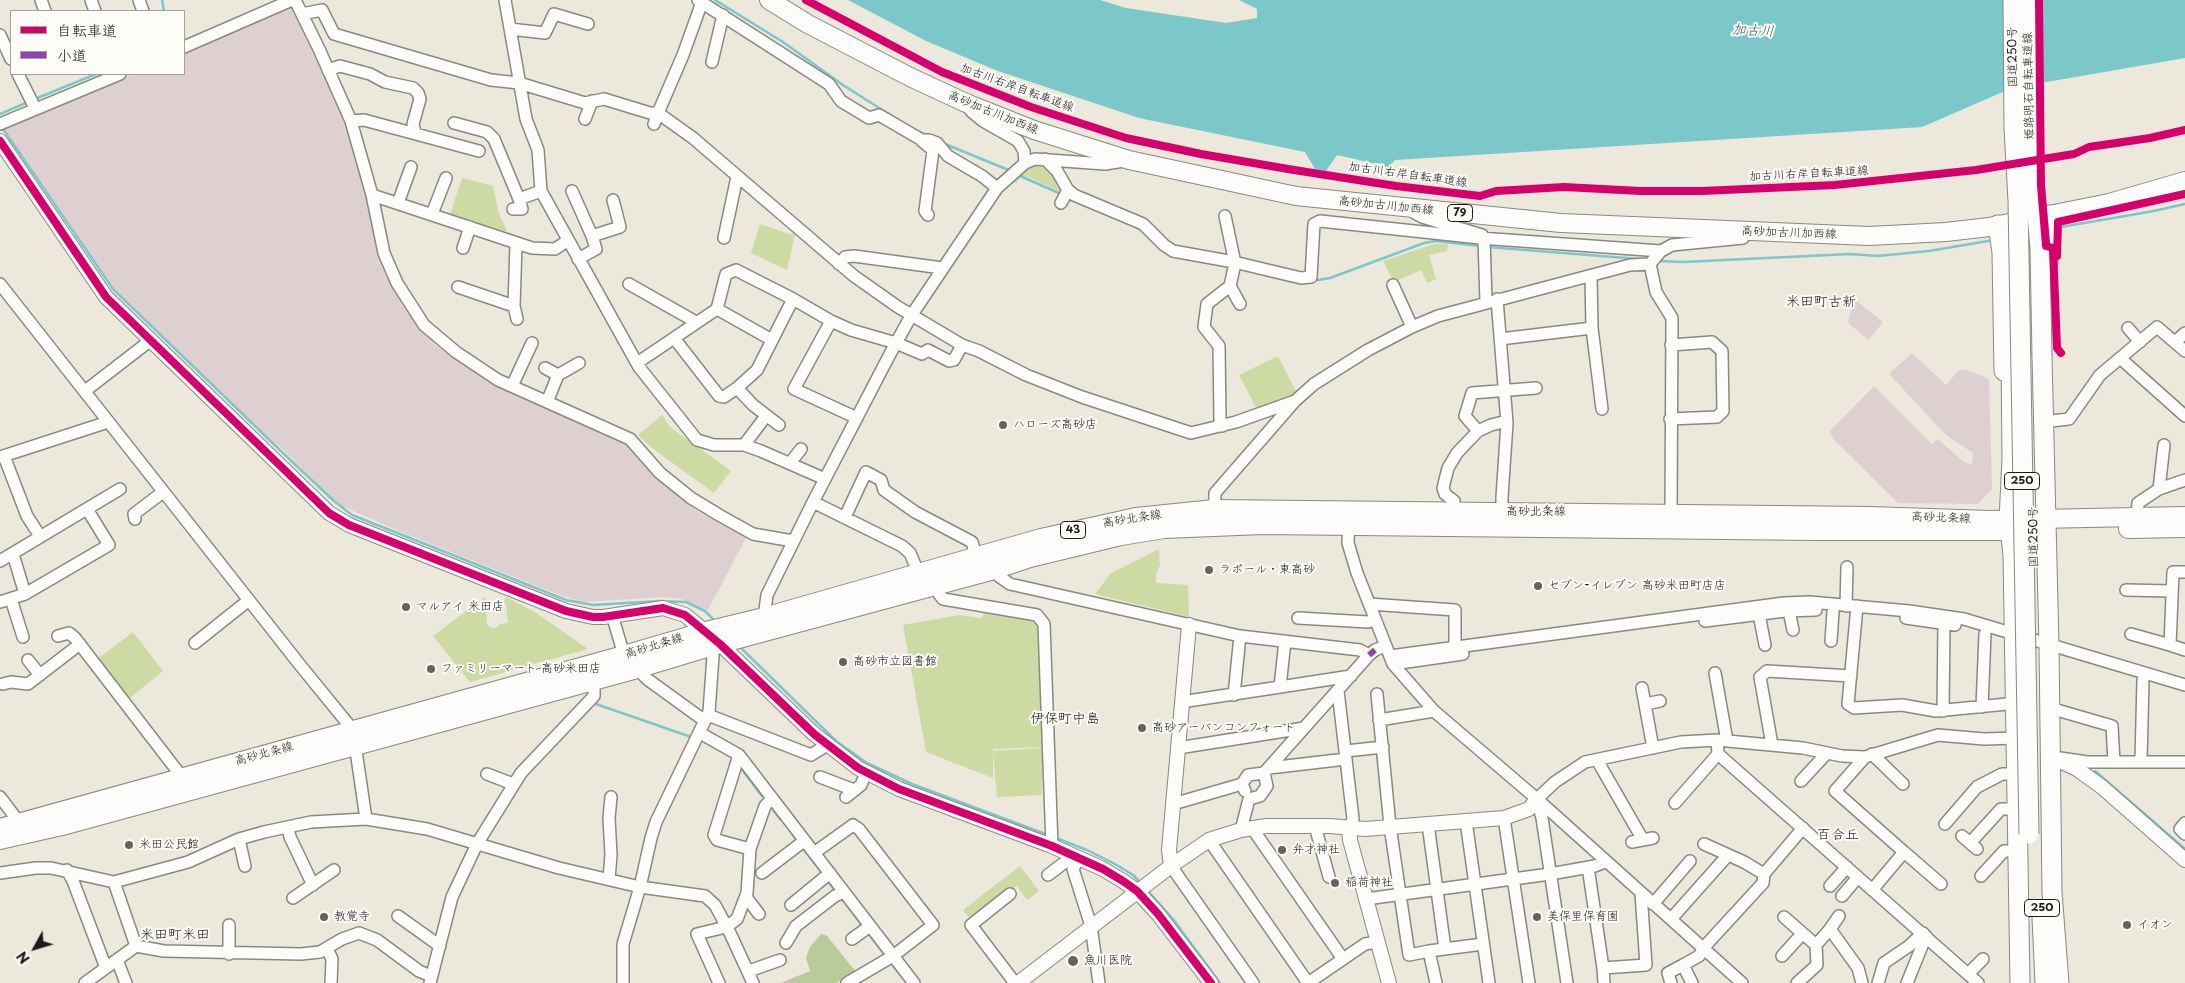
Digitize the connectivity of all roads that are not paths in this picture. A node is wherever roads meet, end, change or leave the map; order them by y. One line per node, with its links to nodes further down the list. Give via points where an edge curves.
1 (294, 0): 7 (street); 12 (street)
2 (505, 0): 10 (street)
3 (769, 0): 21 (main road, 高砂加古川加西線 / 79, via 808,24)
4 (2013, 0): 27 (highway, 国道250号 / 250)
5 (2029, 0): 31 (highway, 国道250号 / 250)
6 (700, 1): 8 (street); 22 (street, via 683,55)
7 (302, 14): 15 (street); 18 (street, via 322,10 334,34 491,80)
8 (723, 15): 14 (street); 29 (street, via 829,84 842,101 862,114 869,118 879,115)
9 (588, 24): 10 (street, via 554,14 545,33)
10 (510, 29): 18 (street)
11 (0, 35): 13 (street)
12 (185, 47)
13 (10, 57)
14 (712, 62)
15 (328, 70): 24 (street); 28 (street, via 340,66 413,88 420,99 413,124)
16 (22, 75): 20 (street)
17 (117, 75): 20 (street)
18 (519, 83): 19 (street, via 585,103); 45 (street, via 526,119 538,150)
19 (592, 101): 22 (street, via 604,99 650,113); 23 (street)
20 (32, 103): 26 (street)
21 (966, 103): 37 (main road, 高砂加古川加西線 / 79, via 1034,130); 39 (street, via 971,112 983,121 1018,141 1024,151)
22 (656, 118): 40 (street, via 693,138)
23 (585, 119)
24 (351, 121): 28 (street, via 364,120); 46 (street)
25 (454, 122): 47 (street, via 478,126 494,139 506,157)
26 (0, 124)
27 (2014, 128): 145 (highway, 250, bridge, via 2008,224); 276 (highway, 国道250号 / 250, bridge)
28 (415, 133): 33 (street, via 457,151)
29 (922, 140): 32 (street); 34 (street, via 937,143)
30 (0, 141): 35 (street)
31 (2030, 147): 142 (highway, 250, bridge, via 2040,248); 276 (highway, 国道250号 / 250, bridge)
32 (933, 150): 34 (street); 53 (street, via 925,211)
33 (479, 151)
34 (948, 156): 43 (street)
35 (4, 157): 93 (street, via 104,293)
36 (1044, 159): 37 (street, via 1105,164); 39 (street); 69 (street, via 1057,171 1064,196 1074,195 1143,224 1173,250)
37 (1128, 160): 51 (main road, 高砂加古川加西線 / 79, via 1296,196)
38 (411, 168): 49 (street)
39 (1017, 170): 43 (street)
40 (737, 177): 60 (street); 67 (street)
41 (446, 178): 52 (street)
42 (2185, 181): 54 (main road, 高砂加古川加西線 / 79, via 2109,203)
43 (997, 188): 70 (street)
44 (572, 190): 59 (street)
45 (541, 191): 47 (street); 62 (street)
46 (372, 195): 49 (street); 107 (street, via 384,253 397,283 424,325 473,365)
47 (519, 199): 50 (street, via 522,209)
48 (613, 200): 59 (street, via 620,228)
49 (398, 203): 52 (street)
50 (513, 209)
51 (1411, 209): 58 (main road, 高砂加古川加西線 / 79, via 1560,223); 61 (street, via 1422,217 1476,232)
52 (432, 214): 57 (street)
53 (928, 215)
54 (2048, 215): 56 (main road, 高砂加古川加西線 / 79); 121 (highway)
55 (1225, 216): 69 (street)
56 (1998, 225): 58 (main road, 高砂加古川加西線 / 79, via 1946,232 1869,236); 145 (highway, via 2002,252 2005,460)
57 (470, 227): 63 (street); 64 (street)
58 (1800, 234): 65 (street, via 1706,240 1672,245)
59 (592, 236): 66 (street, via 596,249)
60 (724, 238)
61 (1484, 238): 65 (street); 69 (street, via 1320,221 1314,224 1311,277 1301,278); 79 (street)
62 (567, 241): 63 (street, via 555,248); 66 (street)
63 (516, 244): 81 (street)
64 (462, 248)
65 (1661, 251): 68 (street)
66 (578, 259): 104 (street)
67 (839, 264): 70 (street, via 845,257 854,256); 83 (street)
68 (1650, 264): 71 (street, via 1630,265); 100 (street, via 1656,292 1672,318)
69 (1234, 265): 75 (street)
70 (942, 268): 83 (street)
71 (1591, 276): 78 (street); 88 (street)
72 (0, 284): 111 (street)
73 (629, 284): 86 (street)
74 (1393, 285): 87 (street)
75 (1230, 286): 80 (street); 123 (street, via 1207,304 1204,327 1219,346)
76 (458, 287): 81 (street, via 470,295)
77 (793, 299): 82 (street, via 736,270 726,274); 85 (street); 94 (street)
78 (1497, 299): 79 (street); 92 (street)
79 (1486, 302): 87 (street)
80 (1240, 304)
81 (514, 306): 84 (street)
82 (717, 309): 86 (street); 94 (street)
83 (911, 316): 98 (street); 99 (street)
84 (517, 319)
85 (831, 321): 98 (street); 117 (street, via 794,389)
86 (696, 322): 91 (street)
87 (1412, 327): 112 (street, via 1348,361)
88 (1592, 328): 92 (street); 114 (street)
89 (2128, 328): 95 (street)
90 (2185, 333): 96 (street)
91 (674, 338): 104 (street); 108 (street, via 720,396 724,397)
92 (1500, 338): 110 (street)
93 (151, 340): 111 (street); 169 (street, via 338,520 566,611 593,617)
94 (772, 340): 108 (street, via 757,370)
95 (2140, 342): 96 (street, via 2157,327); 102 (street)
96 (2175, 342): 101 (street)
97 (532, 343): 107 (street)
98 (896, 343): 99 (street, via 922,354 928,350 949,360 954,360); 117 (street)
99 (962, 345): 123 (street, via 1044,382 1191,433)
100 (1671, 345): 118 (street); 118 (street, via 1712,342 1722,351 1723,411 1718,417)
101 (2185, 351)
102 (2120, 358): 116 (street); 121 (street, via 2100,375 2069,419)
103 (579, 363): 106 (street)
104 (637, 363): 125 (street, via 697,440 714,445)
105 (545, 368): 106 (street)
106 (558, 375): 113 (street)
107 (512, 386): 113 (street)
108 (737, 388): 115 (street)
109 (1536, 388): 110 (street)
110 (1505, 390): 119 (street); 124 (street, via 1472,393 1465,416)
111 (85, 391): 120 (street)
112 (1294, 401): 123 (street); 141 (street, via 1215,494)
113 (547, 402): 150 (street, via 630,438 668,479 691,498 744,530)
114 (1602, 409)
115 (766, 416): 122 (street); 125 (street)
116 (2185, 416)
117 (857, 418): 130 (street)
118 (1670, 419): 138 (street)
119 (1507, 421): 124 (street); 147 (street)
120 (108, 422): 128 (street); 134 (street)
121 (2051, 422): 142 (highway)
122 (779, 425)
123 (1222, 426)
124 (1478, 431): 135 (street, via 1458,453 1444,480 1444,490)
125 (744, 445): 129 (street)
126 (2164, 445): 132 (street)
127 (801, 449): 129 (street)
128 (2, 456): 149 (street, via 27,516)
129 (790, 463): 130 (street)
130 (825, 479): 136 (street)
131 (2185, 480): 132 (street)
132 (2159, 488): 143 (street, via 2138,503)
133 (120, 489): 137 (street)
134 (163, 492): 146 (street, via 134,514); 162 (street)
135 (1454, 501)
136 (813, 502): 140 (street); 150 (street)
137 (87, 509): 149 (street); 161 (street, via 109,545)
138 (1671, 513): 145 (main road, 高砂北条線 / 43); 147 (main road, 高砂北条線 / 43)
139 (2185, 516): 143 (main road, 高砂北条線 / 43)
140 (845, 517): 152 (street, via 866,472 881,480 884,490 915,512 972,542); 156 (street, via 902,546 910,553)
141 (1214, 517): 144 (main road, 高砂北条線 / 43); 152 (main road, 高砂北条線 / 43, via 1163,514 1108,522); 155 (main road, 高砂北条線 / 43, via 1121,536)
142 (2046, 517): 143 (main road, 高砂北条線 / 43); 145 (main road, 高砂北条線 / 43); 148 (main road, 高砂北条線 / 43); 193 (highway, 250)
143 (2137, 517)
144 (1349, 518): 147 (main road, 高砂北条線 / 43); 164 (street, via 1348,544)
145 (2010, 518): 147 (main road, 高砂北条線 / 43, via 1980,532); 183 (highway, 250)
146 (135, 519)
147 (1502, 520)
148 (2185, 528)
149 (40, 536): 151 (street)
150 (793, 541): 173 (street, via 767,595)
151 (13, 554): 153 (street); 161 (street)
152 (982, 556): 155 (street); 156 (main road, 高砂北条線 / 43)
153 (0, 561)
154 (1847, 568): 165 (street)
155 (994, 570): 158 (main road, 高砂北条線 / 43); 174 (street, via 1010,584)
156 (918, 572): 173 (main road, 高砂北条線 / 43)
157 (2185, 572): 160 (street, via 2173,572)
158 (936, 586): 173 (main road, 高砂北条線 / 43); 286 (street, via 943,599 1037,615 1044,624)
159 (2126, 590): 160 (street)
160 (2172, 591): 189 (street)
161 (25, 594): 163 (street)
162 (249, 600): 186 (street); 226 (street)
163 (6, 601): 182 (street)
164 (1369, 604): 171 (street); 192 (street, via 1455,610)
165 (1854, 609): 167 (street); 172 (street); 179 (street, via 1810,602 1784,603); 183 (street, via 1909,611 1964,619); 203 (street)
166 (1789, 611): 167 (street); 168 (street); 175 (street)
167 (1833, 612): 184 (street)
168 (1759, 614): 179 (street); 188 (street)
169 (612, 616): 176 (street, via 663,608 685,615); 195 (street)
170 (1298, 618): 171 (street, via 1368,622)
171 (1375, 619): 197 (street)
172 (1944, 623): 177 (street); 221 (street)
173 (766, 625): 176 (main road, 高砂北条線 / 43); 190 (main road, 高砂北条線 / 43)
174 (1190, 625): 181 (street); 215 (street)
175 (1792, 630)
176 (706, 631): 190 (street); 195 (main road, 高砂北条線 / 43)
177 (1986, 634): 183 (street); 218 (street)
178 (2131, 634): 189 (street)
179 (1573, 635): 191 (street)
180 (58, 636): 187 (street, via 69,633)
181 (1240, 636): 185 (street); 213 (street)
182 (23, 637)
183 (2015, 639): 193 (street); 217 (highway, 250)
184 (1831, 640)
185 (1285, 641): 196 (street, via 1360,650); 208 (street)
186 (195, 642)
187 (80, 644): 201 (street); 249 (street)
188 (1765, 645)
189 (2170, 645): 194 (street)
190 (714, 646): 199 (main road, 高砂北条線 / 43); 222 (street); 230 (street)
191 (1489, 647): 192 (street); 197 (street)
192 (1455, 648): 197 (street)
193 (2049, 650): 205 (street); 207 (street); 219 (highway, 250)
194 (2185, 650)
195 (624, 655): 199 (street); 226 (main road, 高砂北条線 / 43)
196 (1369, 655): 197 (street, via 1375,650); 202 (street)
197 (1390, 655): 220 (street)
198 (28, 660): 201 (street)
199 (637, 670): 204 (main road, 高砂北条線 / 43); 222 (street)
200 (1715, 673): 228 (street)
201 (40, 675): 206 (street, via 28,684)
202 (1351, 676): 208 (street); 210 (street)
203 (1851, 676): 221 (street, via 1848,704 1854,708 1902,706); 229 (street, via 1768,671 1760,677)
204 (594, 680): 226 (main road, 高砂北条線 / 43); 251 (street, via 594,696)
205 (2143, 680): 211 (street); 241 (street)
206 (1, 684)
207 (2185, 685)
208 (1280, 687): 213 (street)
209 (1642, 688): 216 (street)
210 (1338, 691): 224 (street); 236 (street)
211 (2185, 693)
212 (1377, 694): 223 (street)
213 (1234, 695): 215 (street)
214 (1660, 701): 216 (street)
215 (1181, 702): 232 (street)
216 (1645, 704): 233 (street)
217 (2016, 704): 218 (street); 227 (highway, 250)
218 (1982, 707): 221 (street)
219 (2050, 708): 238 (highway, 250); 242 (street, via 2112,726)
220 (1434, 711): 223 (street); 257 (street)
221 (1943, 711)
222 (706, 718): 225 (street); 230 (street, via 811,755)
223 (1379, 720): 231 (street)
224 (1304, 728): 232 (street); 244 (street)
225 (700, 733): 239 (street); 318 (street, via 656,822)
226 (355, 737): 249 (main road, 高砂北条線 / 43); 264 (street); 279 (main road, 高砂北条線 / 43, via 62,826)
227 (2017, 738): 237 (street, via 1938,736); 247 (highway, 250)
228 (1722, 741): 229 (street); 233 (street, via 1681,742); 235 (street)
229 (1772, 745): 234 (street)
230 (827, 746): 245 (street)
231 (1382, 747): 236 (street); 270 (street)
232 (1178, 748): 260 (street)
233 (1653, 748): 240 (street)
234 (1827, 752): 237 (street, via 1842,756); 250 (street)
235 (1718, 754): 259 (street); 273 (street)
236 (1346, 755): 244 (street); 275 (street, via 1353,819)
237 (1868, 755): 253 (street); 289 (street, via 1835,791)
238 (2051, 757): 242 (street); 293 (street, via 2077,769 2102,788); 398 (highway, 250, via 2052,892)
239 (737, 760): 258 (street); 287 (street, via 714,835 717,840)
240 (1597, 760): 257 (street, via 1585,762 1568,772); 281 (street)
241 (2141, 761): 242 (street); 243 (street)
242 (2114, 762)
243 (2185, 762)
244 (1267, 770): 252 (street, via 1248,775); 256 (street, via 1266,786 1260,796)
245 (866, 772): 248 (street, via 861,785 850,794); 286 (street, via 899,789)
246 (487, 774): 251 (street)
247 (2018, 774): 261 (highway, 250); 262 (street, via 2002,774 1977,787)
248 (820, 776)
249 (182, 777): 266 (main road, 高砂北条線 / 43)
250 (1801, 781)
251 (513, 784): 284 (street)
252 (1242, 784): 256 (street); 260 (street)
253 (1903, 784)
254 (0, 797): 266 (street)
255 (611, 797): 311 (street)
256 (1249, 799): 274 (street)
257 (1537, 799): 263 (street, via 1529,809); 295 (street); 305 (street)
258 (769, 802): 282 (street); 287 (street)
259 (1675, 803)
260 (1173, 804): 297 (street, via 1169,850)
261 (2018, 809): 283 (street, via 2002,809); 288 (highway, 250)
262 (1947, 817)
263 (1504, 818): 265 (street); 312 (street)
264 (366, 819): 271 (street, via 311,822); 284 (street, via 427,828)
265 (1466, 821): 268 (street); 314 (street)
266 (19, 822): 272 (main road, 高砂北条線 / 43)
267 (2185, 823): 277 (street, via 2180,829)
268 (1428, 824): 270 (street); 320 (street)
269 (1315, 826): 274 (street); 275 (street); 300 (street)
270 (1390, 826): 275 (street); 325 (street)
271 (288, 827): 278 (street); 316 (street)
272 (0, 828)
273 (1803, 828): 299 (street); 306 (street)
274 (1246, 829): 280 (street); 358 (street)
275 (1349, 829): 329 (street)
276 (2035, 833): 396 (highway, 国道250号 / 250); 397 (highway, 国道250号 / 250)
277 (2185, 834)
278 (239, 839): 296 (street); 313 (street, via 188,862)
279 (0, 840)
280 (1209, 840): 297 (street); 381 (street)
281 (1642, 840)
282 (801, 843): 290 (street); 304 (street)
283 (1969, 843)
284 (477, 844): 311 (street); 350 (street, via 452,897)
285 (1704, 844): 291 (street)
286 (1052, 846): 292 (street)
287 (750, 849): 327 (street)
288 (2019, 851): 309 (street, via 2004,851); 395 (highway, 250)
289 (1904, 852): 315 (street); 319 (street)
290 (814, 853): 308 (street); 356 (street, via 853,825 933,924)
291 (1728, 855): 306 (street); 336 (street)
292 (1075, 857): 307 (street); 321 (street, via 1102,869); 339 (street, via 1073,869)
293 (2185, 860)
294 (1690, 861): 330 (street)
295 (1605, 862): 298 (street); 322 (street)
296 (245, 866)
297 (1171, 866): 321 (street); 380 (street)
298 (1588, 867): 305 (street); 364 (street)
299 (1847, 867): 310 (street); 317 (street)
300 (1330, 869)
301 (67, 870): 303 (street); 313 (street); 363 (street)
302 (334, 870): 316 (street)
303 (1, 871)
304 (762, 873)
305 (1550, 874): 312 (street); 386 (street)
306 (1764, 874): 353 (street, via 1763,883 1706,945)
307 (1048, 875)
308 (826, 876): 323 (street); 331 (street)
309 (1982, 876)
310 (1858, 877): 319 (street); 326 (street)
311 (609, 879): 318 (street)
312 (1513, 879): 314 (street); 385 (street)
313 (114, 882): 349 (street)
314 (1476, 883): 320 (street); 347 (street)
315 (1942, 884)
316 (313, 885): 328 (street)
317 (1830, 886)
318 (640, 887): 340 (street, via 705,896 715,905); 372 (street, via 623,944)
319 (1873, 889): 343 (street)
320 (1437, 890): 325 (street); 352 (street)
321 (1137, 892): 339 (street); 379 (street, via 1181,942)
322 (1641, 893): 330 (street); 364 (street, via 1646,965)
323 (839, 894): 338 (street); 346 (street, via 796,926)
324 (1010, 894): 377 (street, via 971,925)
325 (1399, 894): 329 (street); 354 (street, via 1408,954)
326 (1842, 896)
327 (746, 897): 332 (street); 340 (street, via 737,919)
328 (293, 898)
329 (1366, 900): 345 (street)
330 (1653, 904): 336 (street)
331 (791, 905)
332 (759, 914)
333 (398, 916): 350 (street)
334 (1839, 916): 341 (street)
335 (1784, 917): 342 (street)
336 (1671, 919): 353 (street)
337 (229, 925): 355 (street)
338 (870, 926): 344 (street); 356 (street)
339 (1091, 926): 377 (street); 378 (street)
340 (726, 927): 365 (street); 373 (street, via 697,934)
341 (1830, 929): 348 (street); 392 (street, via 1858,968)
342 (1802, 934): 348 (street); 357 (street)
343 (1924, 935): 368 (street); 393 (street, via 1884,963); 394 (street)
344 (852, 939)
345 (1377, 942): 358 (street, via 1365,944); 382 (street)
346 (786, 943)
347 (1483, 944): 352 (street); 384 (street)
348 (1816, 945): 391 (street, via 1817,965)
349 (136, 946): 355 (street, via 164,951); 360 (street)
350 (440, 946): 367 (street)
351 (327, 949): 355 (street, via 301,954); 367 (street, via 359,933 377,940); 371 (street, via 332,959)
352 (1445, 949): 354 (street)
353 (1705, 950): 362 (street); 390 (street)
354 (1429, 952): 383 (street)
355 (229, 954)
356 (893, 956): 375 (street); 376 (street)
357 (1782, 956)
358 (1343, 959): 366 (street)
359 (1983, 959): 368 (street)
360 (117, 960): 363 (street); 370 (street)
361 (780, 960): 365 (street)
362 (1683, 965): 388 (street, via 1668,973); 389 (street)
363 (106, 968): 369 (street)
364 (1603, 968): 387 (street)
365 (749, 971): 374 (street)
366 (1329, 978): 381 (street)
367 (430, 980)
368 (1975, 980)
369 (85, 983)
370 (126, 983)
371 (331, 983)
372 (623, 983)
373 (719, 983)
374 (753, 983)
375 (847, 983)
376 (914, 983)
377 (1016, 983)
378 (1099, 983)
379 (1211, 983)
380 (1253, 983)
381 (1308, 983)
382 (1388, 983)
383 (1436, 983)
384 (1489, 983)
385 (1529, 983)
386 (1567, 983)
387 (1604, 983)
388 (1672, 983)
389 (1692, 983)
390 (1742, 983)
391 (1797, 983)
392 (1862, 983)
393 (1878, 983)
394 (1907, 983)
395 (2020, 983)
396 (2030, 983)
397 (2045, 983)
398 (2059, 983)

